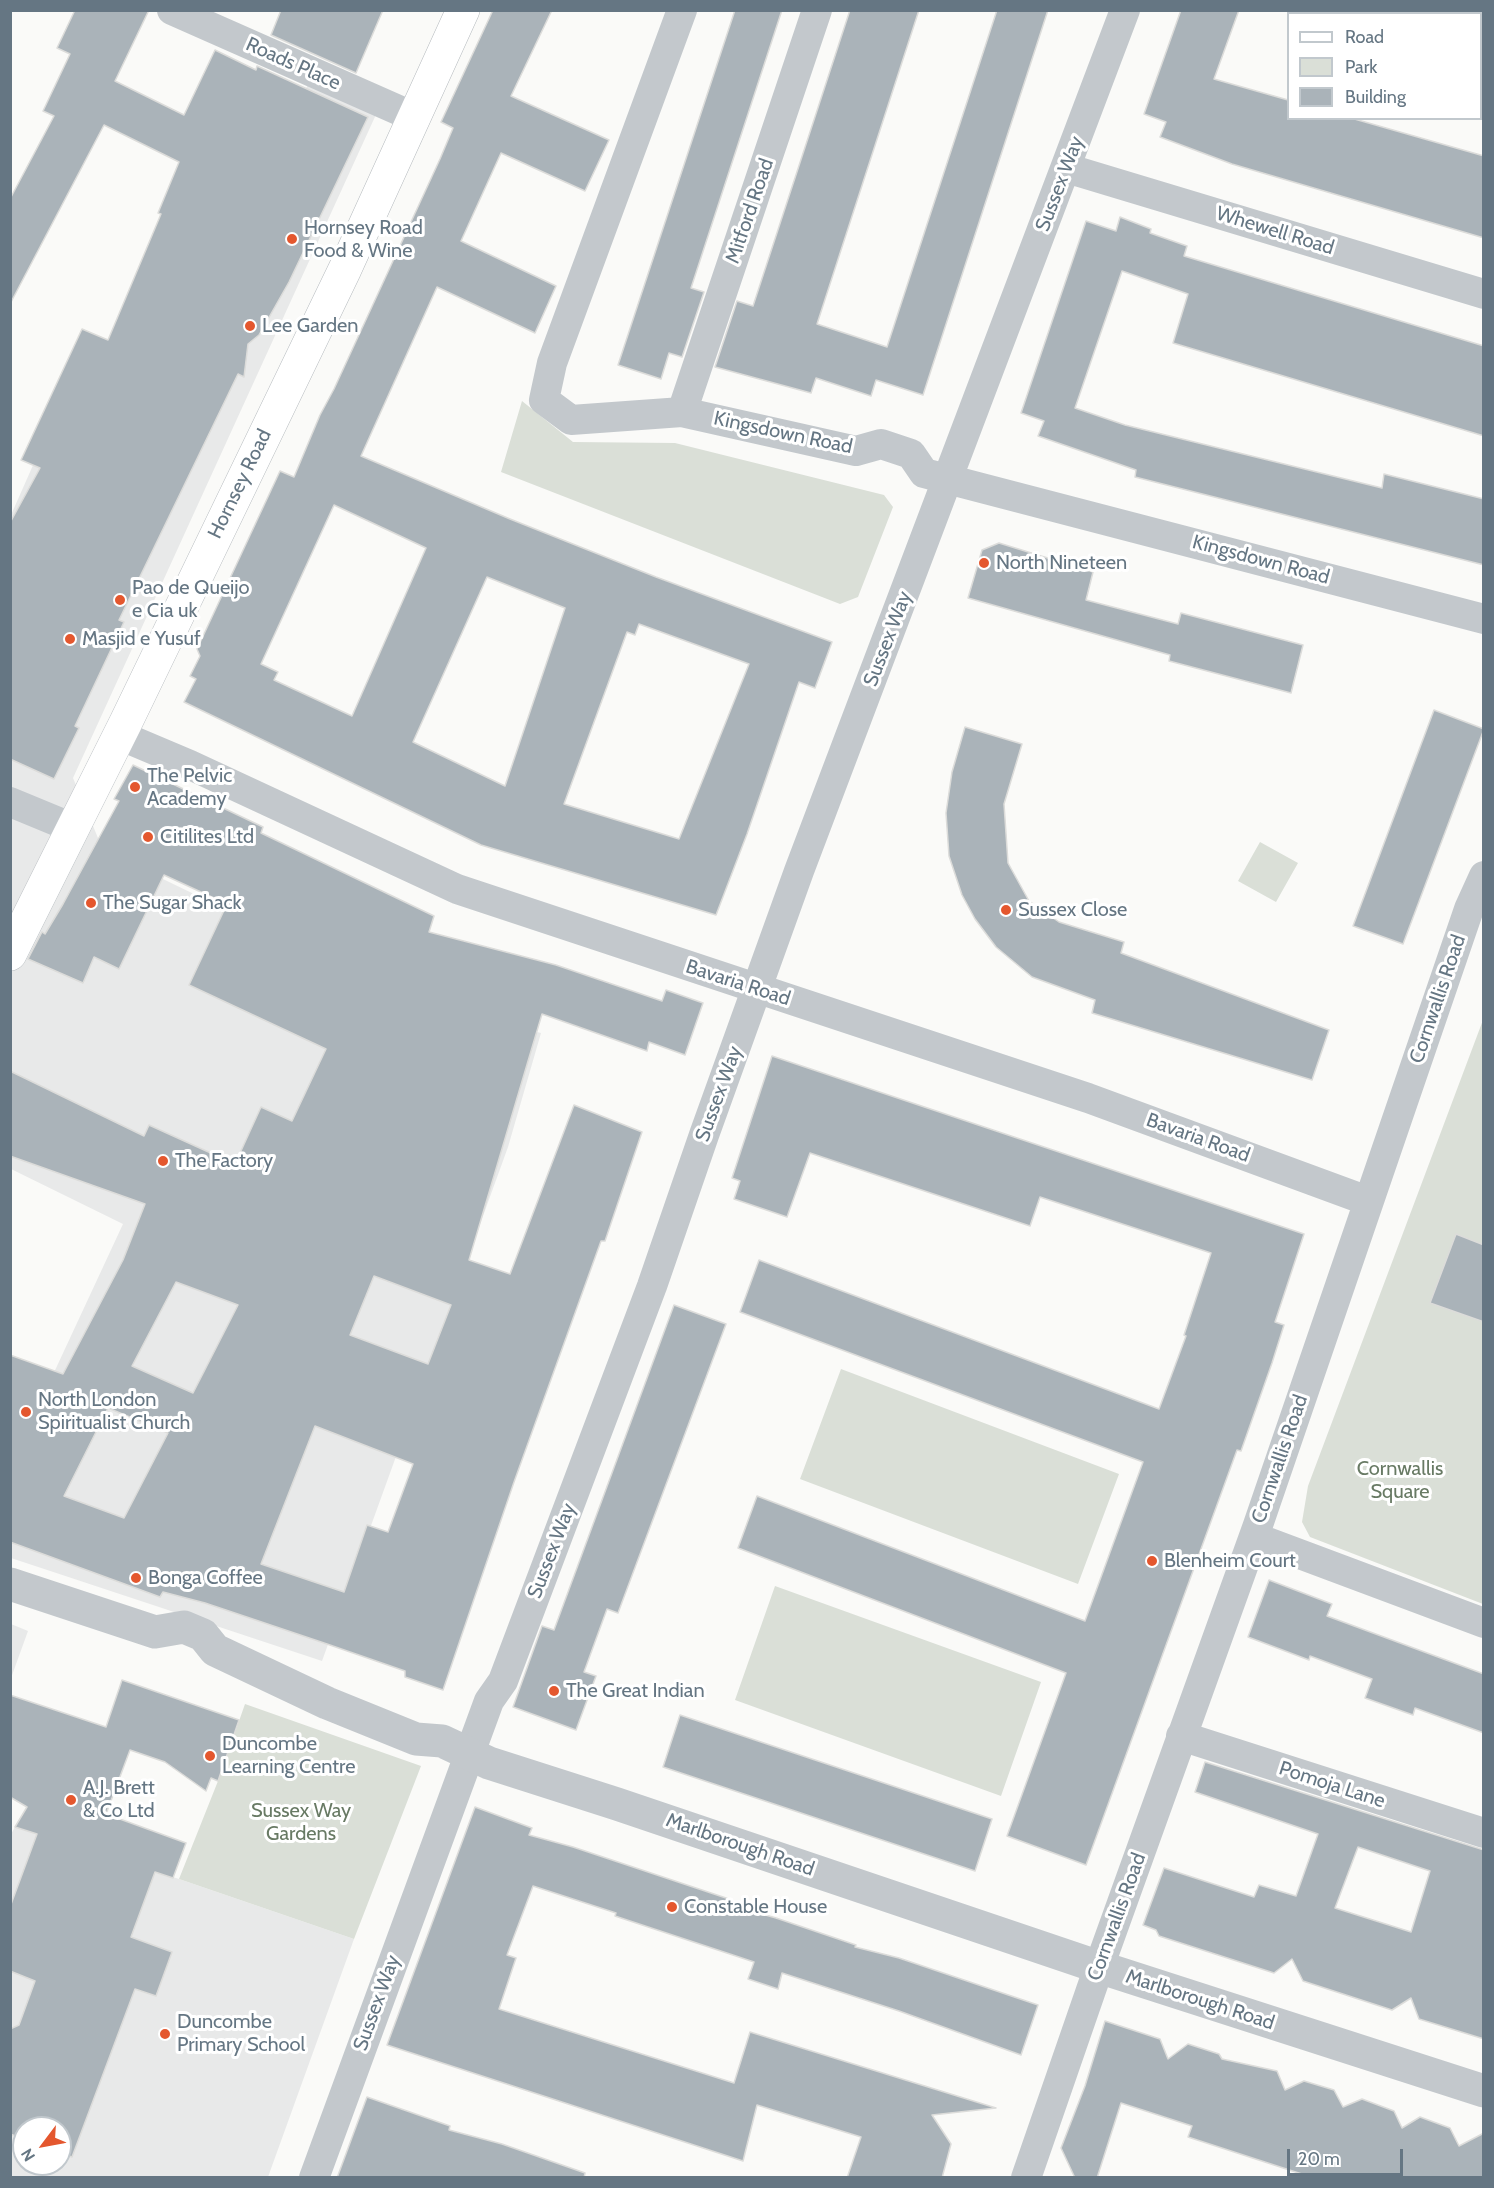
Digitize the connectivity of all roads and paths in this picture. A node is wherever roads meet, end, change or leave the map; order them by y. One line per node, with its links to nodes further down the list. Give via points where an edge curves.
1 (172, 10): 6 (street, Roads Place)
2 (463, 10): 6 (main road, Hornsey Road)
3 (681, 10): 9 (street, Kingsdown Road, via 552,363 544,400 571,420)
4 (817, 10): 9 (street, Mitford Road)
5 (1125, 10): 7 (street, Sussex Way)
6 (414, 117): 12 (main road, Hornsey Road, via 345,269)
7 (1066, 168): 8 (street, Whewell Road); 10 (street, Sussex Way)
8 (1484, 294)
9 (682, 412): 10 (street, Kingsdown Road, via 856,451 881,444 911,454 924,472)
10 (947, 478): 11 (street, Kingsdown Road); 18 (street, Sussex Way)
11 (1484, 619)
12 (119, 735): 14 (main road, Hornsey Road); 18 (street, Bavaria Road, via 457,889)
13 (10, 802): 14 (street)
14 (73, 828): 17 (main road, Hornsey Road)
15 (1484, 876): 16 (street, Cornwallis Road)
16 (1476, 912): 19 (street, Cornwallis Road)
17 (10, 954)
18 (756, 989): 19 (street, Bavaria Road, via 1088,1098); 24 (street, Sussex Way, via 652,1286 503,1681 489,1701)
19 (1368, 1201): 20 (street, Cornwallis Road)
20 (1254, 1537): 22 (street); 23 (street, Cornwallis Road)
21 (10, 1584): 24 (street, Marlborough Road, via 155,1632 184,1627 203,1635 215,1650 327,1703 416,1738 442,1741)
22 (1484, 1623)
23 (1181, 1736): 25 (street, Pomoja Lane); 26 (street, Cornwallis Road)
24 (470, 1755): 26 (street, Marlborough Road); 28 (street, Sussex Way)
25 (1484, 1833)
26 (1099, 1967): 27 (street, Marlborough Road); 29 (street, Cornwallis Road)
27 (1484, 2091)
28 (314, 2178)
29 (1026, 2178)

